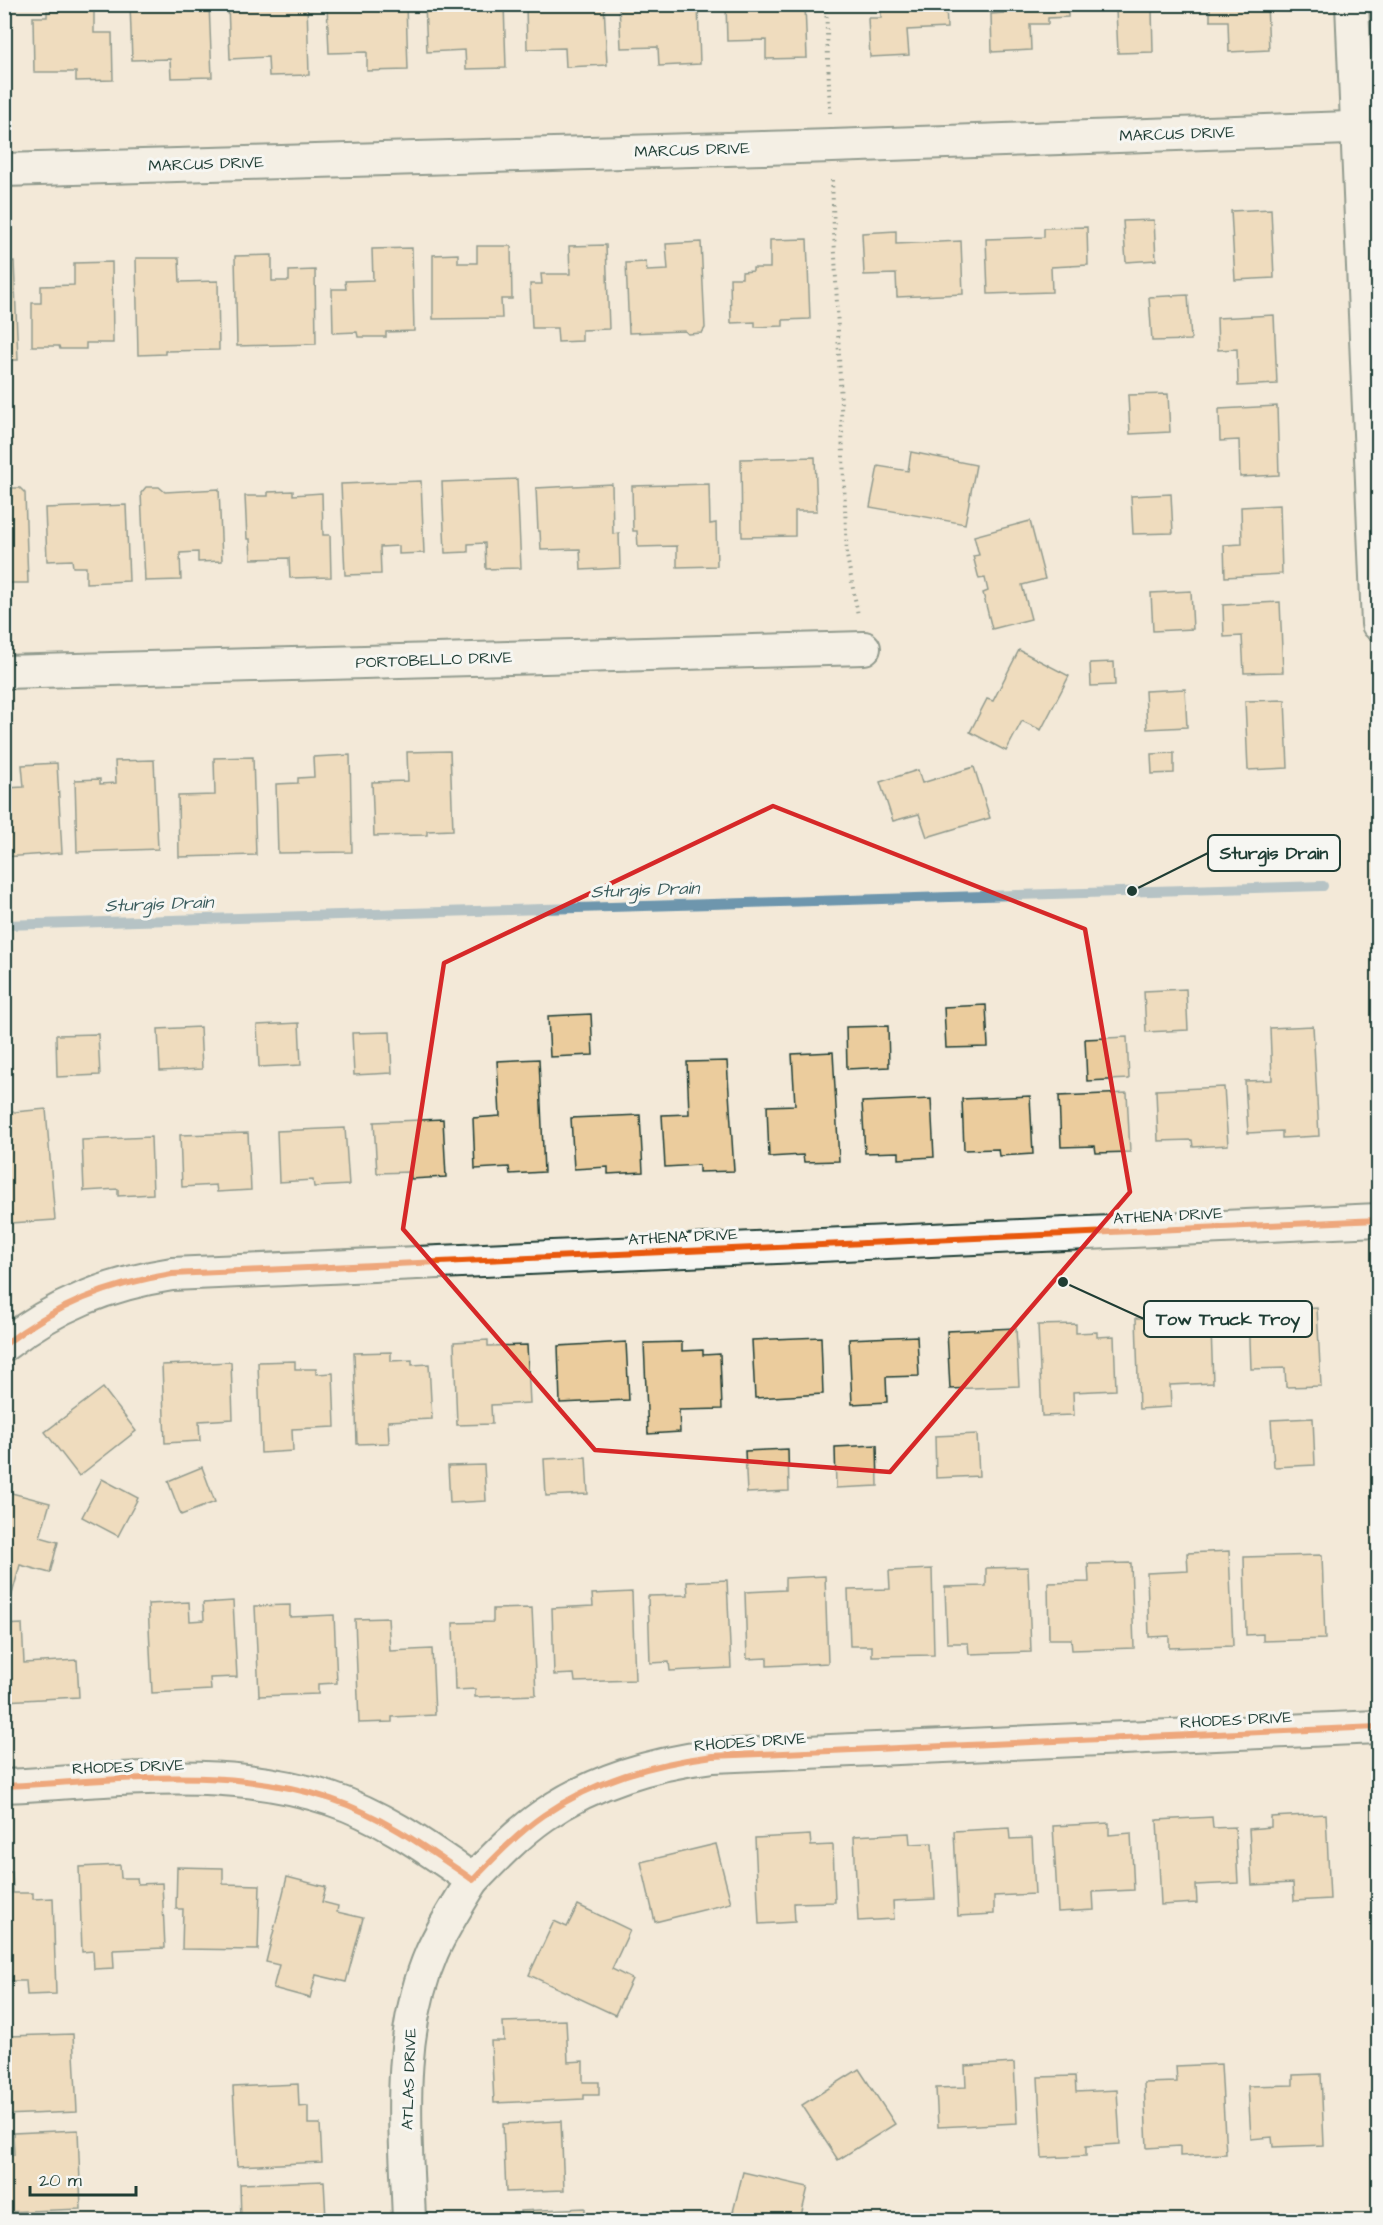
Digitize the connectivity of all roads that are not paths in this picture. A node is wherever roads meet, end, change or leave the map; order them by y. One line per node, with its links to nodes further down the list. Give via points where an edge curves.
1 (1352, 4): 2 (street)
2 (1368, 127): 3 (street, MARCUS DRIVE); 4 (street)
3 (4, 170)
4 (1378, 624)
5 (864, 648): 6 (street, PORTOBELLO DRIVE)
6 (4, 672)
7 (1378, 1220): 8 (street, ATHENA DRIVE, via 172,1274 136,1280 62,1306)
8 (4, 1345)
9 (1378, 1727): 11 (street, RHODES DRIVE, via 712,1756 673,1761 595,1786 543,1815)
10 (4, 1786): 11 (street, RHODES DRIVE, via 174,1778 276,1784 332,1799 381,1820)
11 (473, 1880): 12 (street, ATLAS DRIVE, via 432,1952 412,2013 406,2083)
12 (409, 2220)

